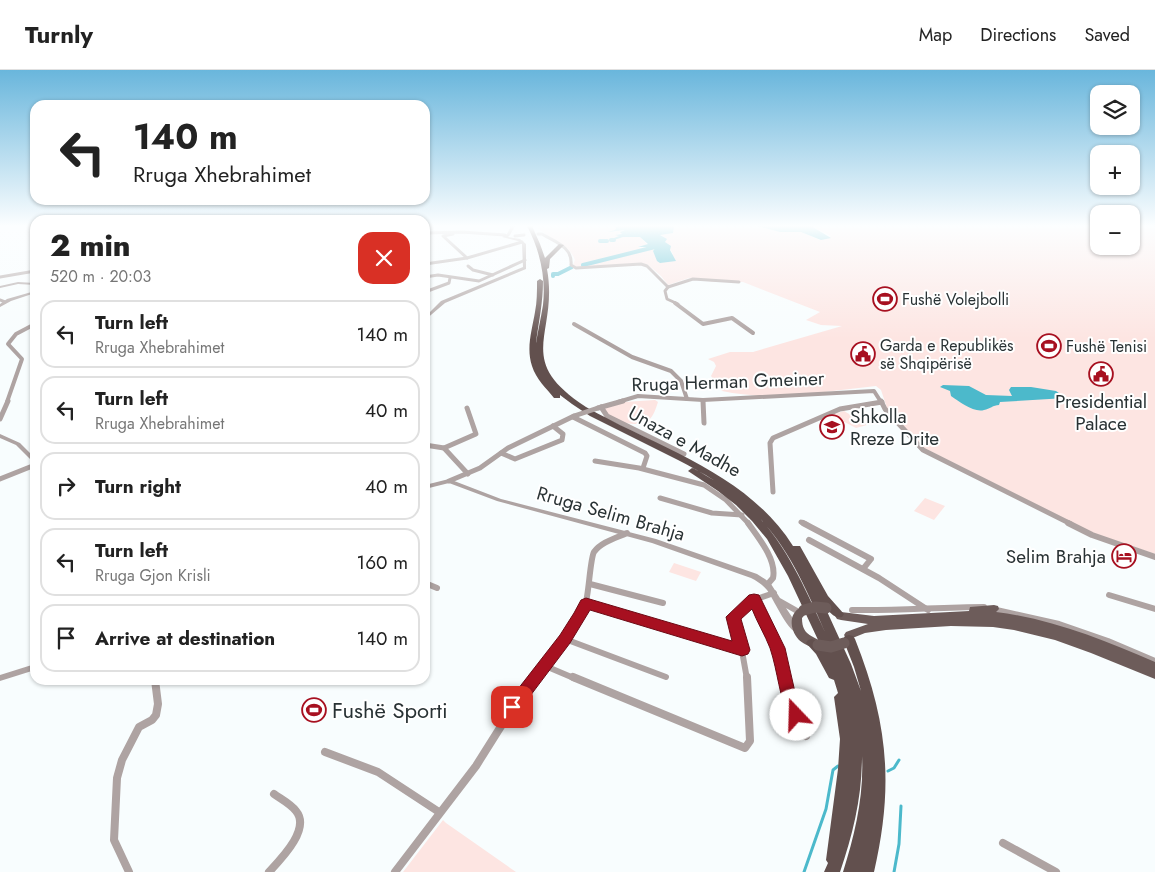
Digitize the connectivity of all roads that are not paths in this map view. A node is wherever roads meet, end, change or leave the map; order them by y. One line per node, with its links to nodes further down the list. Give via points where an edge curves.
1 (518, 263): 11 (street)
2 (525, 263): 22 (street, via 524,268 443,302)
3 (537, 263): 51 (highway, Unaza e Madhe, via 540,301 530,348 542,381 574,409 698,474 722,490)
4 (543, 263): 8 (highway, Unaza e Madhe)
5 (547, 263): 8 (highway)
6 (572, 263): 16 (street, via 574,268 644,264)
7 (468, 266): 11 (street)
8 (544, 270): 45 (highway, Unaza e Madhe, via 546,302 538,352 548,378 562,393 590,413)
9 (30, 271): 10 (street)
10 (0, 274)
11 (493, 275): 13 (street, via 477,281)
12 (430, 276): 13 (street)
13 (450, 278): 18 (street, via 446,286)
14 (737, 281): 16 (street, via 693,279)
15 (30, 284): 17 (street)
16 (668, 286): 25 (street, via 665,291 667,299 703,324 732,318)
17 (0, 288)
18 (430, 291)
19 (30, 293): 20 (street)
20 (3, 301): 21 (street)
21 (0, 306)
22 (430, 314)
23 (574, 324): 26 (street, via 632,357 671,371 680,380)
24 (30, 326): 32 (street, via 19,331 8,344 22,359)
25 (754, 333)
26 (687, 399): 27 (street, Rruga Herman Gmeiner); 29 (street, Rruga Herman Gmeiner, via 638,396)
27 (703, 400): 28 (street, Rruga Herman Gmeiner, via 870,390 876,392); 33 (street)
28 (882, 402): 49 (street, via 845,408 773,438 770,454); 55 (street, Rruga Herman Gmeiner, via 884,409 923,450 1092,535)
29 (599, 407): 31 (street, Rruga Herman Gmeiner, bridge); 39 (street, via 607,416)
30 (467, 408): 37 (street, via 476,434)
31 (574, 417): 34 (street, Rruga Herman Gmeiner); 43 (street, via 646,454)
32 (0, 419)
33 (704, 422)
34 (553, 426): 38 (street, Rruga Herman Gmeiner); 38 (street, via 563,434 562,440 515,459)
35 (0, 436): 40 (street, via 18,444)
36 (430, 446): 37 (street)
37 (444, 448): 44 (street)
38 (501, 453): 44 (street, Rruga Herman Gmeiner)
39 (684, 454)
40 (30, 456)
41 (595, 461): 43 (street)
42 (30, 467): 46 (street)
43 (643, 468): 51 (street, via 707,486)
44 (468, 474): 47 (street, Rruga Herman Gmeiner)
45 (715, 477): 71 (highway, via 748,497 782,529 806,564 824,600); 94 (highway, Unaza e Madhe, via 761,513 790,549 852,678 862,711 869,766 866,815)
46 (0, 479)
47 (449, 482): 48 (street); 53 (street, Rruga Selim Brahja, via 499,500)
48 (430, 486)
49 (773, 492)
50 (660, 498): 51 (street, via 732,516)
51 (743, 512): 59 (street, via 771,562 775,575); 69 (highway, via 776,554 800,600); 90 (highway, Unaza e Madhe, via 764,528 787,562 831,656 850,711 855,753 854,785 847,829)
52 (801, 522): 56 (street, via 871,559)
53 (627, 533): 57 (street, via 594,550); 59 (street, Rruga Selim Brahja, via 754,576)
54 (809, 540): 56 (street)
55 (1155, 557)
56 (863, 569): 70 (street)
57 (590, 584): 64 (street); 65 (street)
58 (430, 585): 60 (street)
59 (767, 585): 62 (street, Rruga Selim Brahja)
60 (437, 588)
61 (1109, 595): 67 (street)
62 (776, 596): 63 (street); 69 (street, Rruga Selim Brahja); 72 (street, Rruga Selim Brahja)
63 (754, 599): 76 (street, via 733,617); 85 (street, via 777,648 787,692)
64 (586, 603): 73 (street); 76 (street)
65 (663, 603)
66 (994, 609): 70 (main road); 77 (street, via 1059,624)
67 (1155, 609)
68 (852, 610): 70 (street)
69 (802, 611): 71 (main road, bridge, via 826,608); 72 (main road, via 796,620)
70 (933, 613): 71 (main road, via 864,620); 79 (main road, via 996,616 1034,623 1085,638)
71 (839, 615): 74 (main road, via 849,625)
72 (798, 630): 75 (main road)
73 (565, 639): 78 (street); 82 (street)
74 (848, 639): 75 (main road, bridge, via 834,647); 81 (main road, via 865,628 950,622 992,623 1070,640); 95 (highway, via 865,682 874,717 880,765 880,805)
75 (815, 644): 90 (highway, via 832,672 847,737)
76 (742, 650): 78 (street, via 750,741 745,748)
77 (1155, 661)
78 (543, 665): 88 (street, via 476,766)
79 (1155, 667)
80 (30, 669): 83 (street)
81 (1155, 674)
82 (666, 677)
83 (0, 678)
84 (156, 685): 91 (street, via 156,715 139,727 122,760 117,778 114,840)
85 (806, 736)
86 (325, 752): 88 (street, via 378,772)
87 (274, 794): 92 (street, via 294,809 302,823 299,832)
88 (439, 812): 93 (street)
89 (1003, 843): 96 (street)
90 (833, 870)
91 (129, 872)
92 (269, 872)
93 (395, 872)
94 (851, 872)
95 (866, 872)
96 (1056, 872)

